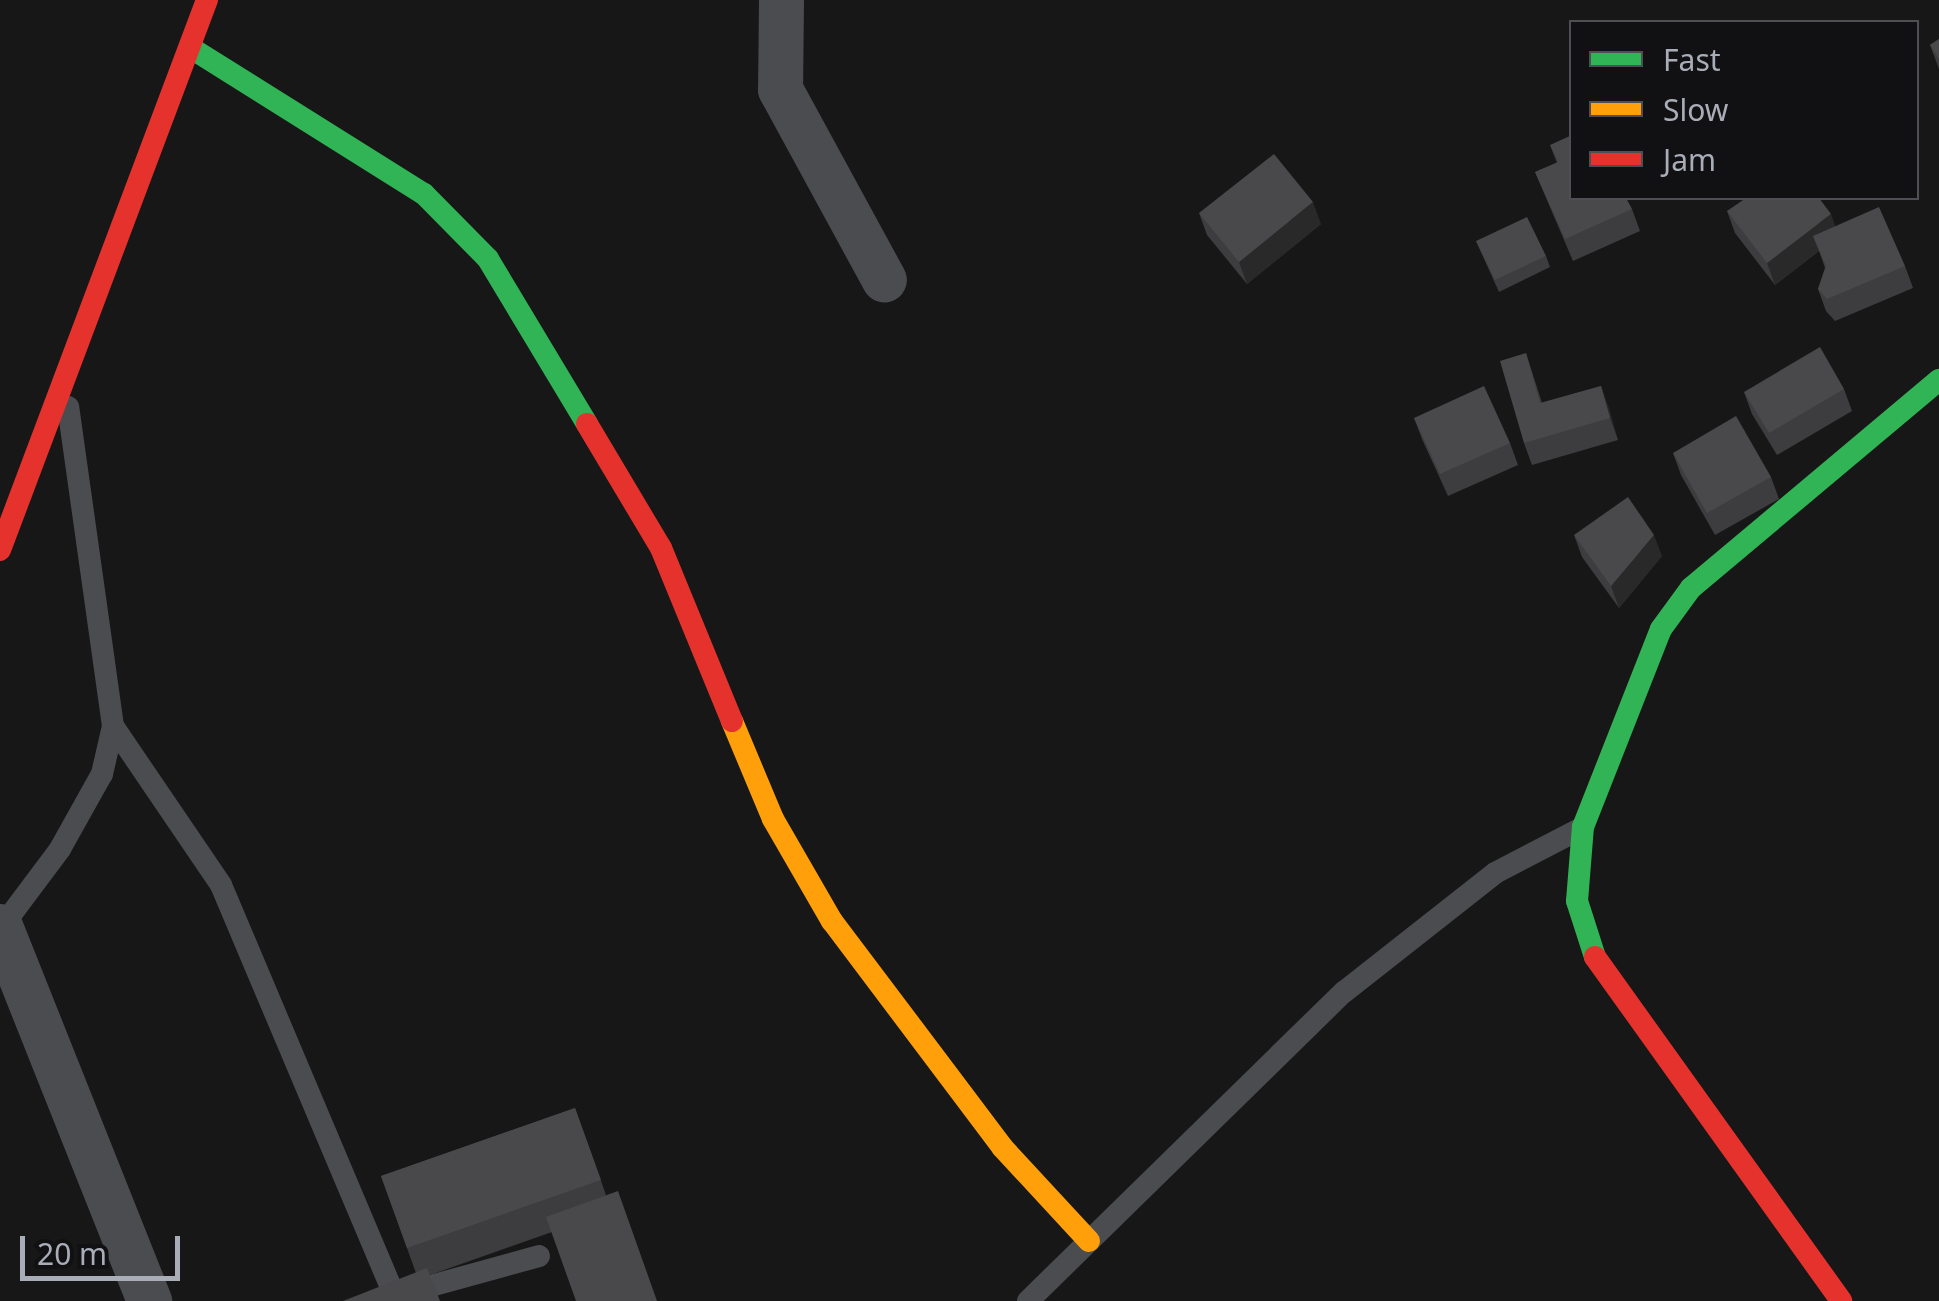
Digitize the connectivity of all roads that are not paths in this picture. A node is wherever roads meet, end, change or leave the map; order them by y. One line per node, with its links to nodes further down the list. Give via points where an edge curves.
1 (208, 0): 3 (street)
2 (781, 0): 4 (street, via 780,89)
3 (191, 48): 6 (street); 11 (street, via 424,194 488,259 661,548 773,819 832,921 990,1132)
4 (884, 280)
5 (1939, 380): 9 (street, via 1691,588 1662,629)
6 (65, 383): 7 (street); 8 (lane)
7 (0, 550)
8 (114, 726): 10 (lane, via 102,774 60,850); 13 (lane, via 221,885)
9 (1583, 827): 11 (lane, via 1495,873 1344,992); 16 (street, via 1577,900 1593,954)
10 (0, 927): 14 (street)
11 (1089, 1241): 15 (lane)
12 (539, 1256): 13 (lane)
13 (385, 1298)
14 (149, 1301)
15 (1028, 1301)
16 (1842, 1301)

